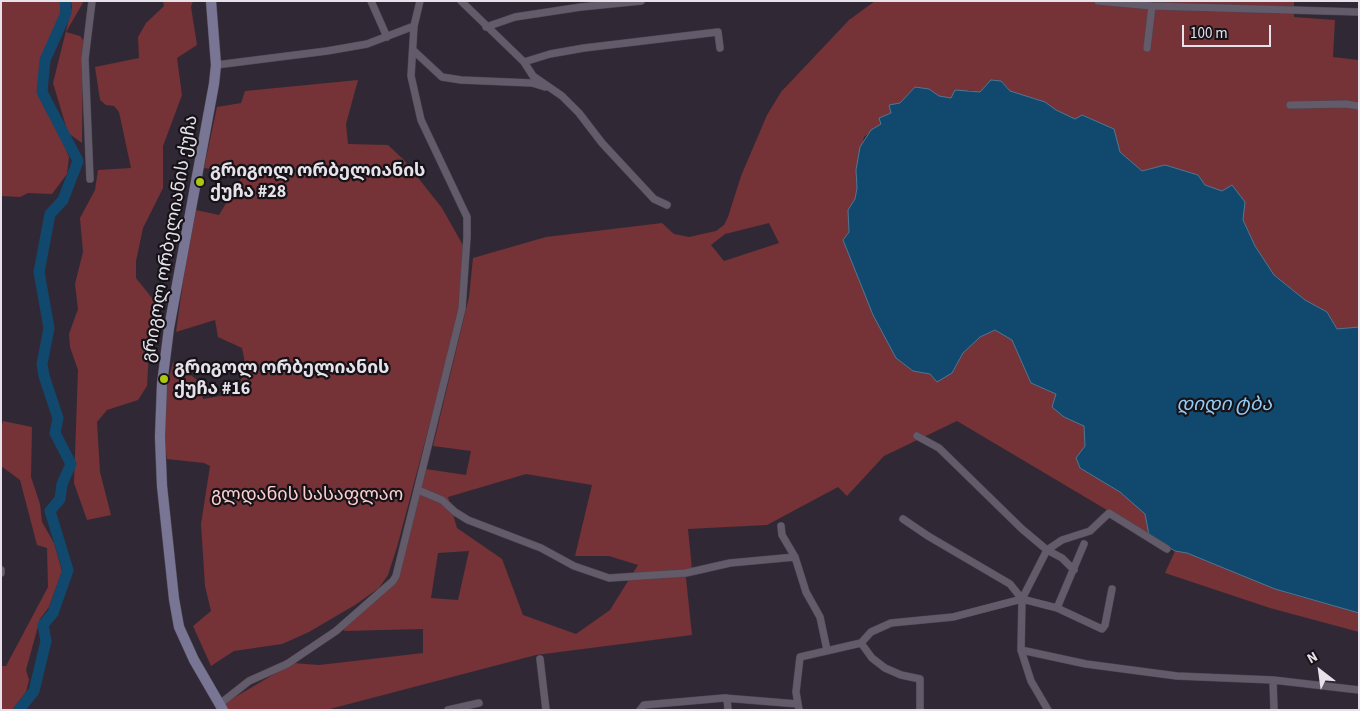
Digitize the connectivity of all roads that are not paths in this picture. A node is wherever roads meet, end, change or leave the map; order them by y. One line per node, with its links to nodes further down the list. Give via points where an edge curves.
1 (92, 1): 21 (street, via 85,59)
2 (211, 1): 17 (main road, გრიგოლ ორბელიანის ქუჩა)
3 (371, 1): 12 (street)
4 (420, 1): 10 (street)
5 (461, 1): 11 (street)
6 (641, 1): 11 (street, via 581,7)
7 (1098, 1): 8 (street)
8 (1152, 6): 9 (street); 14 (street)
9 (1359, 12)
10 (414, 26): 12 (street); 15 (street)
11 (486, 26): 16 (street)
12 (387, 37): 17 (street, via 327,51)
13 (720, 48): 16 (street, via 718,32 584,48)
14 (1147, 48)
15 (414, 51): 18 (street, via 442,77 532,83); 24 (street, via 411,76 422,120 467,217 462,309)
16 (524, 62): 18 (street, via 533,76)
17 (216, 65): 43 (main road, გრიგოლ ორბელიანის ქუჩა, via 168,328 160,437 162,486 179,627)
18 (550, 89): 22 (street, via 579,113 654,199)
19 (1290, 105): 20 (street)
20 (1359, 106)
21 (90, 179)
22 (667, 206)
23 (917, 436): 29 (street, via 939,448)
24 (418, 490): 30 (street, via 442,500 468,520 609,578 686,573 730,563); 43 (street, via 393,581 336,631 287,664 249,681)
25 (903, 519): 33 (street, via 1010,584)
26 (781, 526): 30 (street, via 782,535)
27 (1084, 544): 31 (street)
28 (1167, 549): 29 (street, via 1109,513 1090,531 1062,540)
29 (1046, 550): 31 (street, via 1062,558); 33 (street)
30 (796, 558): 36 (street, via 806,592 820,617)
31 (1074, 570): 34 (street)
32 (1112, 589): 34 (street, via 1102,629)
33 (1022, 599): 34 (street); 35 (street, via 953,617 890,623 871,632); 37 (street)
34 (1057, 608)
35 (861, 643): 36 (street); 49 (street, via 885,668 920,680)
36 (827, 650): 45 (street, via 800,657)
37 (1021, 650): 39 (street, via 1086,664 1177,676); 50 (street, via 1031,681)
38 (540, 659): 47 (street)
39 (1273, 680): 40 (street); 51 (street)
40 (1359, 690)
41 (726, 698): 44 (street); 45 (street); 48 (street)
42 (479, 703): 46 (street)
43 (222, 707)
44 (642, 707)
45 (798, 707)
46 (448, 710)
47 (546, 710)
48 (728, 710)
49 (920, 710)
50 (1048, 710)
51 (1274, 710)

